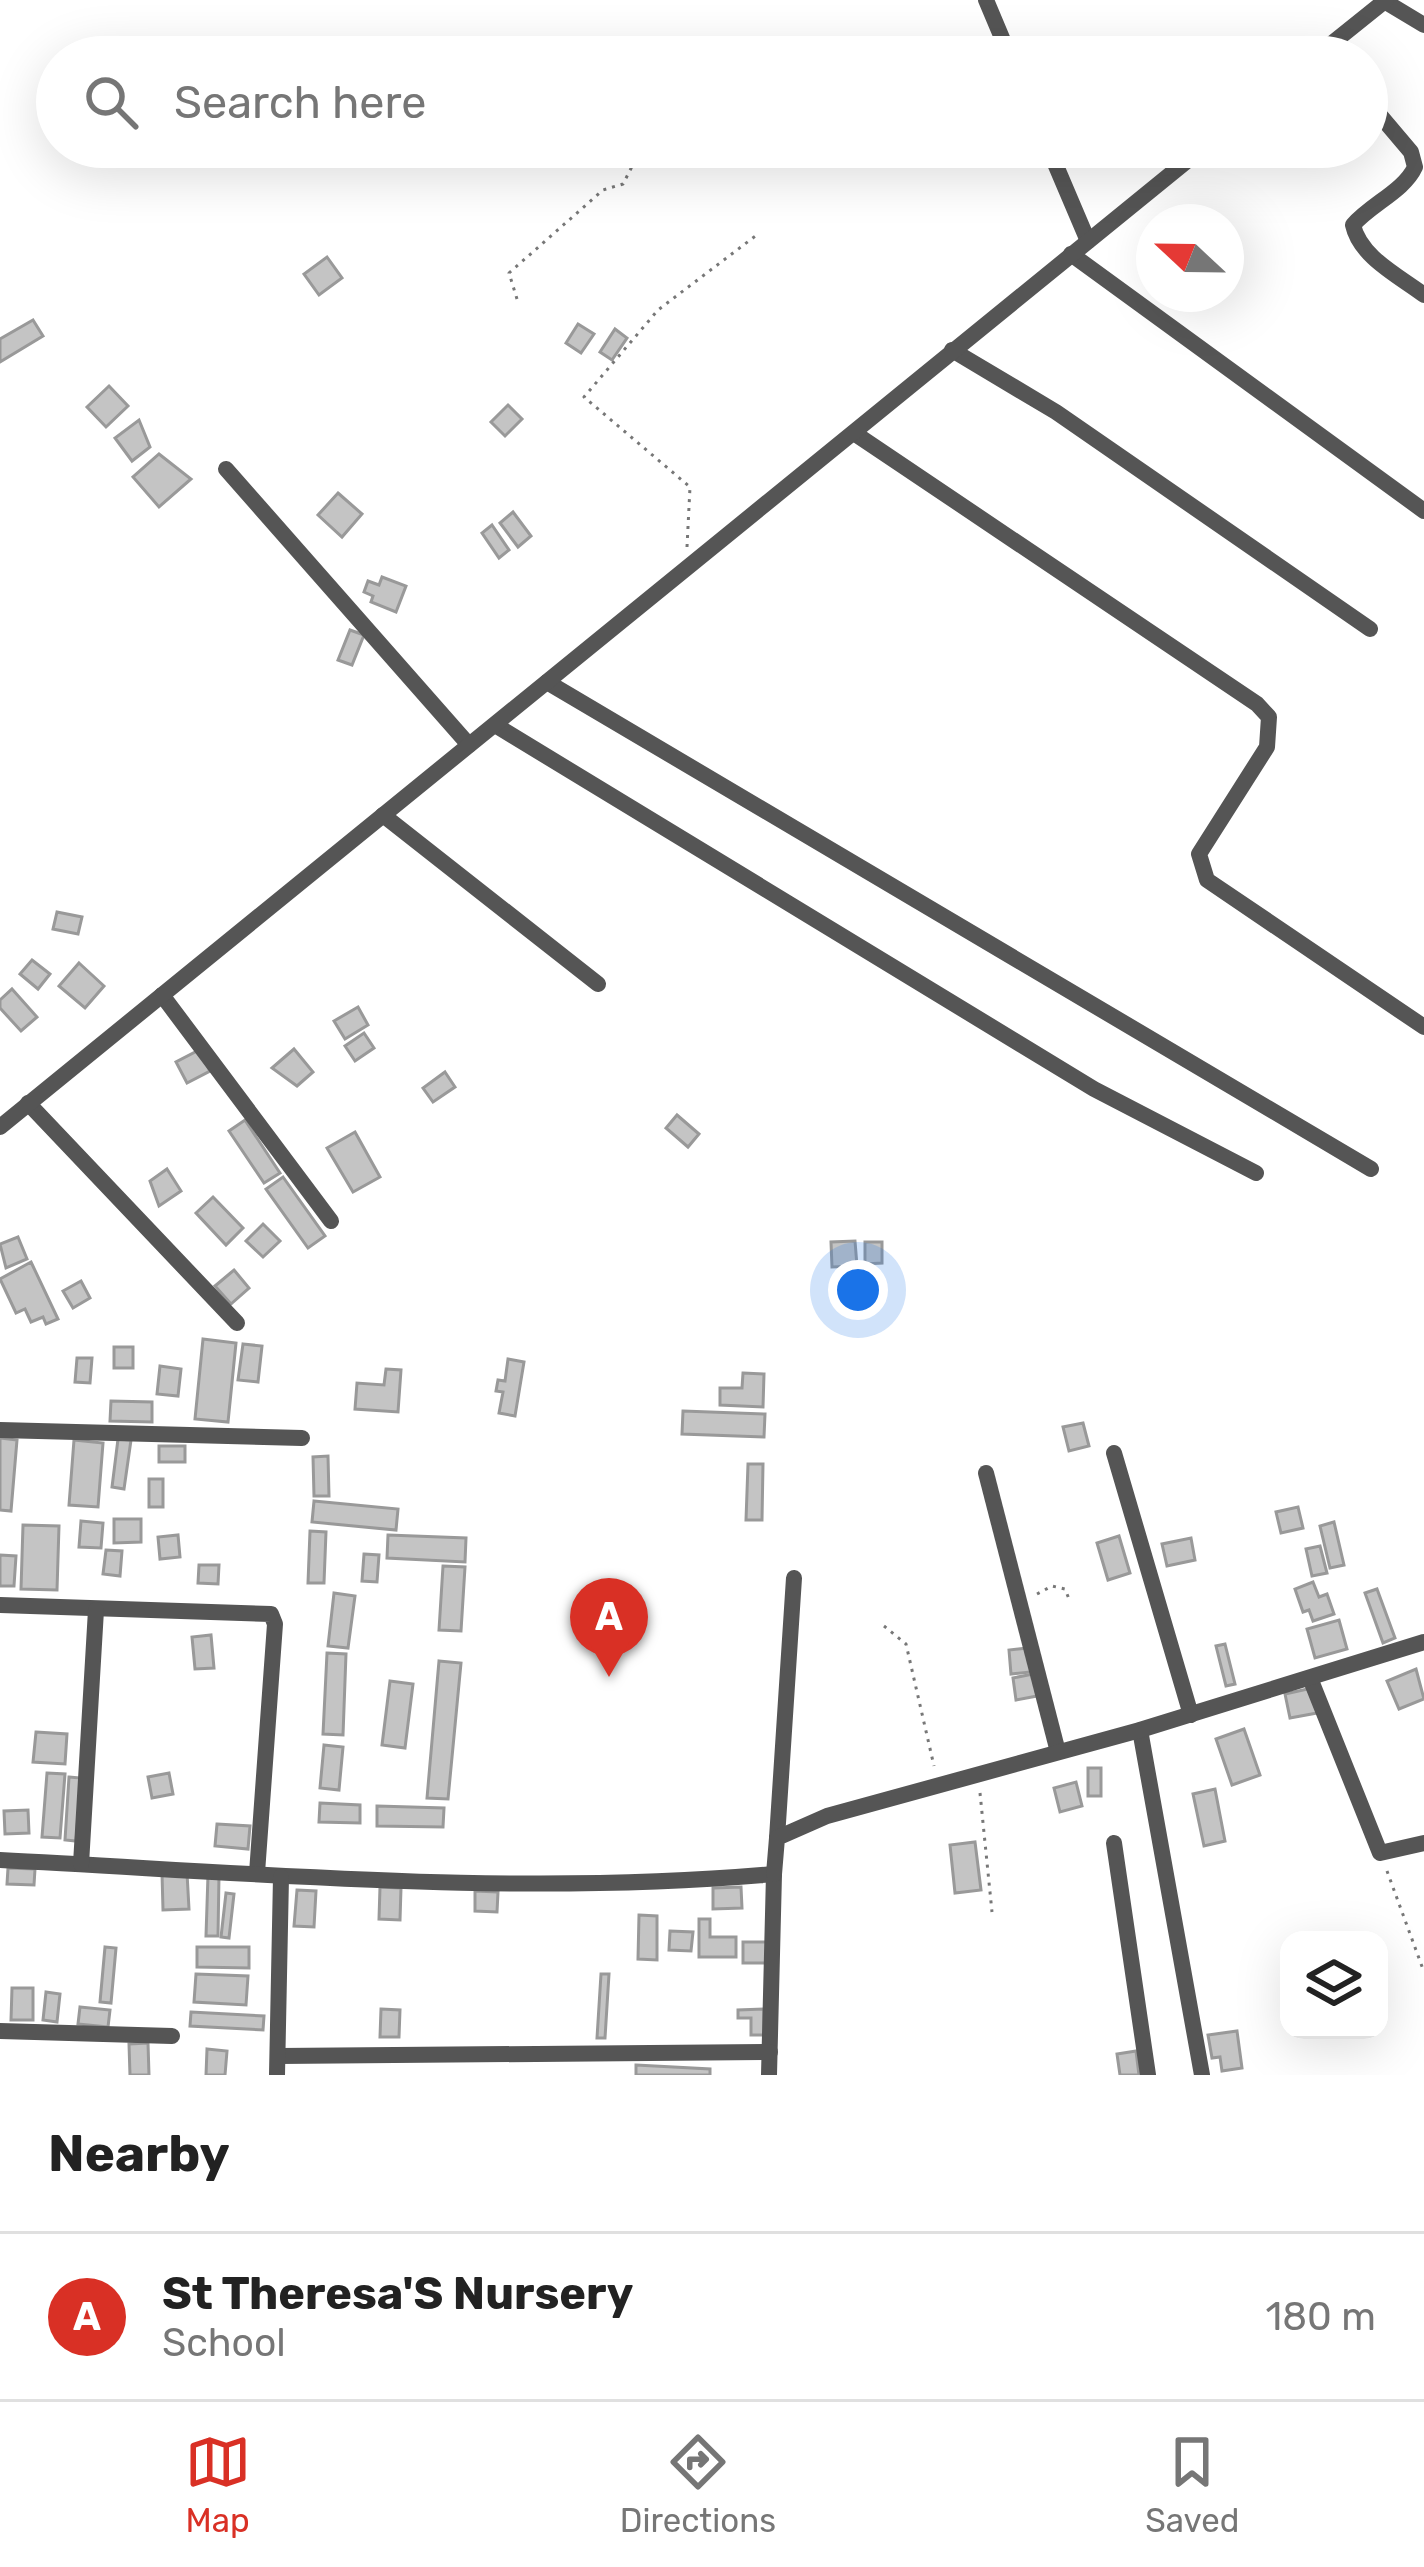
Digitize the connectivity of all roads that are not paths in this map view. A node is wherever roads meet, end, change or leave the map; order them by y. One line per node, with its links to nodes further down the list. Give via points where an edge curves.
1 (986, 0): 4 (street)
2 (1385, 1): 3 (street); 5 (street)
3 (1424, 25)
4 (1001, 36)
5 (1345, 36)
6 (1388, 125): 11 (street, via 1415,166 1367,208 1353,225 1355,236)
7 (1057, 168): 9 (street)
8 (1178, 168): 9 (street)
9 (1088, 241): 10 (street)
10 (1071, 254): 12 (street); 15 (street)
11 (1424, 295)
12 (952, 350): 13 (street); 16 (street, via 1056,412)
13 (854, 434): 17 (street); 23 (street, via 1257,704 1269,717 1267,747 1199,854 1199,869)
14 (226, 469): 19 (street)
15 (1424, 511)
16 (1370, 629)
17 (547, 682): 18 (street); 26 (street)
18 (495, 724): 19 (street); 27 (street, via 1094,1089)
19 (469, 746): 20 (street)
20 (383, 814): 21 (street); 22 (street)
21 (598, 984)
22 (162, 995): 24 (street); 28 (street)
23 (1424, 1027)
24 (28, 1103): 25 (street); 29 (street)
25 (0, 1127)
26 (1371, 1168)
27 (1256, 1173)
28 (331, 1221)
29 (236, 1323)
30 (0, 1430): 31 (street)
31 (302, 1438)
32 (1114, 1453): 39 (street)
33 (986, 1473): 41 (street)
34 (794, 1578): 42 (street)
35 (0, 1605): 36 (street)
36 (95, 1610): 46 (street); 47 (street, via 271,1614)
37 (1424, 1642): 38 (street)
38 (1310, 1678): 39 (street); 44 (street, via 1380,1853)
39 (1191, 1714): 40 (street)
40 (1140, 1730): 41 (street); 56 (street)
41 (1058, 1752): 42 (street, via 827,1816)
42 (777, 1838): 48 (street)
43 (1114, 1843): 55 (street)
44 (1424, 1843)
45 (0, 1860): 46 (street)
46 (81, 1864): 47 (street)
47 (257, 1874): 49 (street)
48 (774, 1874): 49 (street, via 647,1886); 52 (street)
49 (281, 1877): 53 (street)
50 (0, 2031): 51 (street)
51 (172, 2036)
52 (770, 2052): 53 (street); 54 (street)
53 (278, 2066)
54 (769, 2075)
55 (1148, 2075)
56 (1202, 2075)

